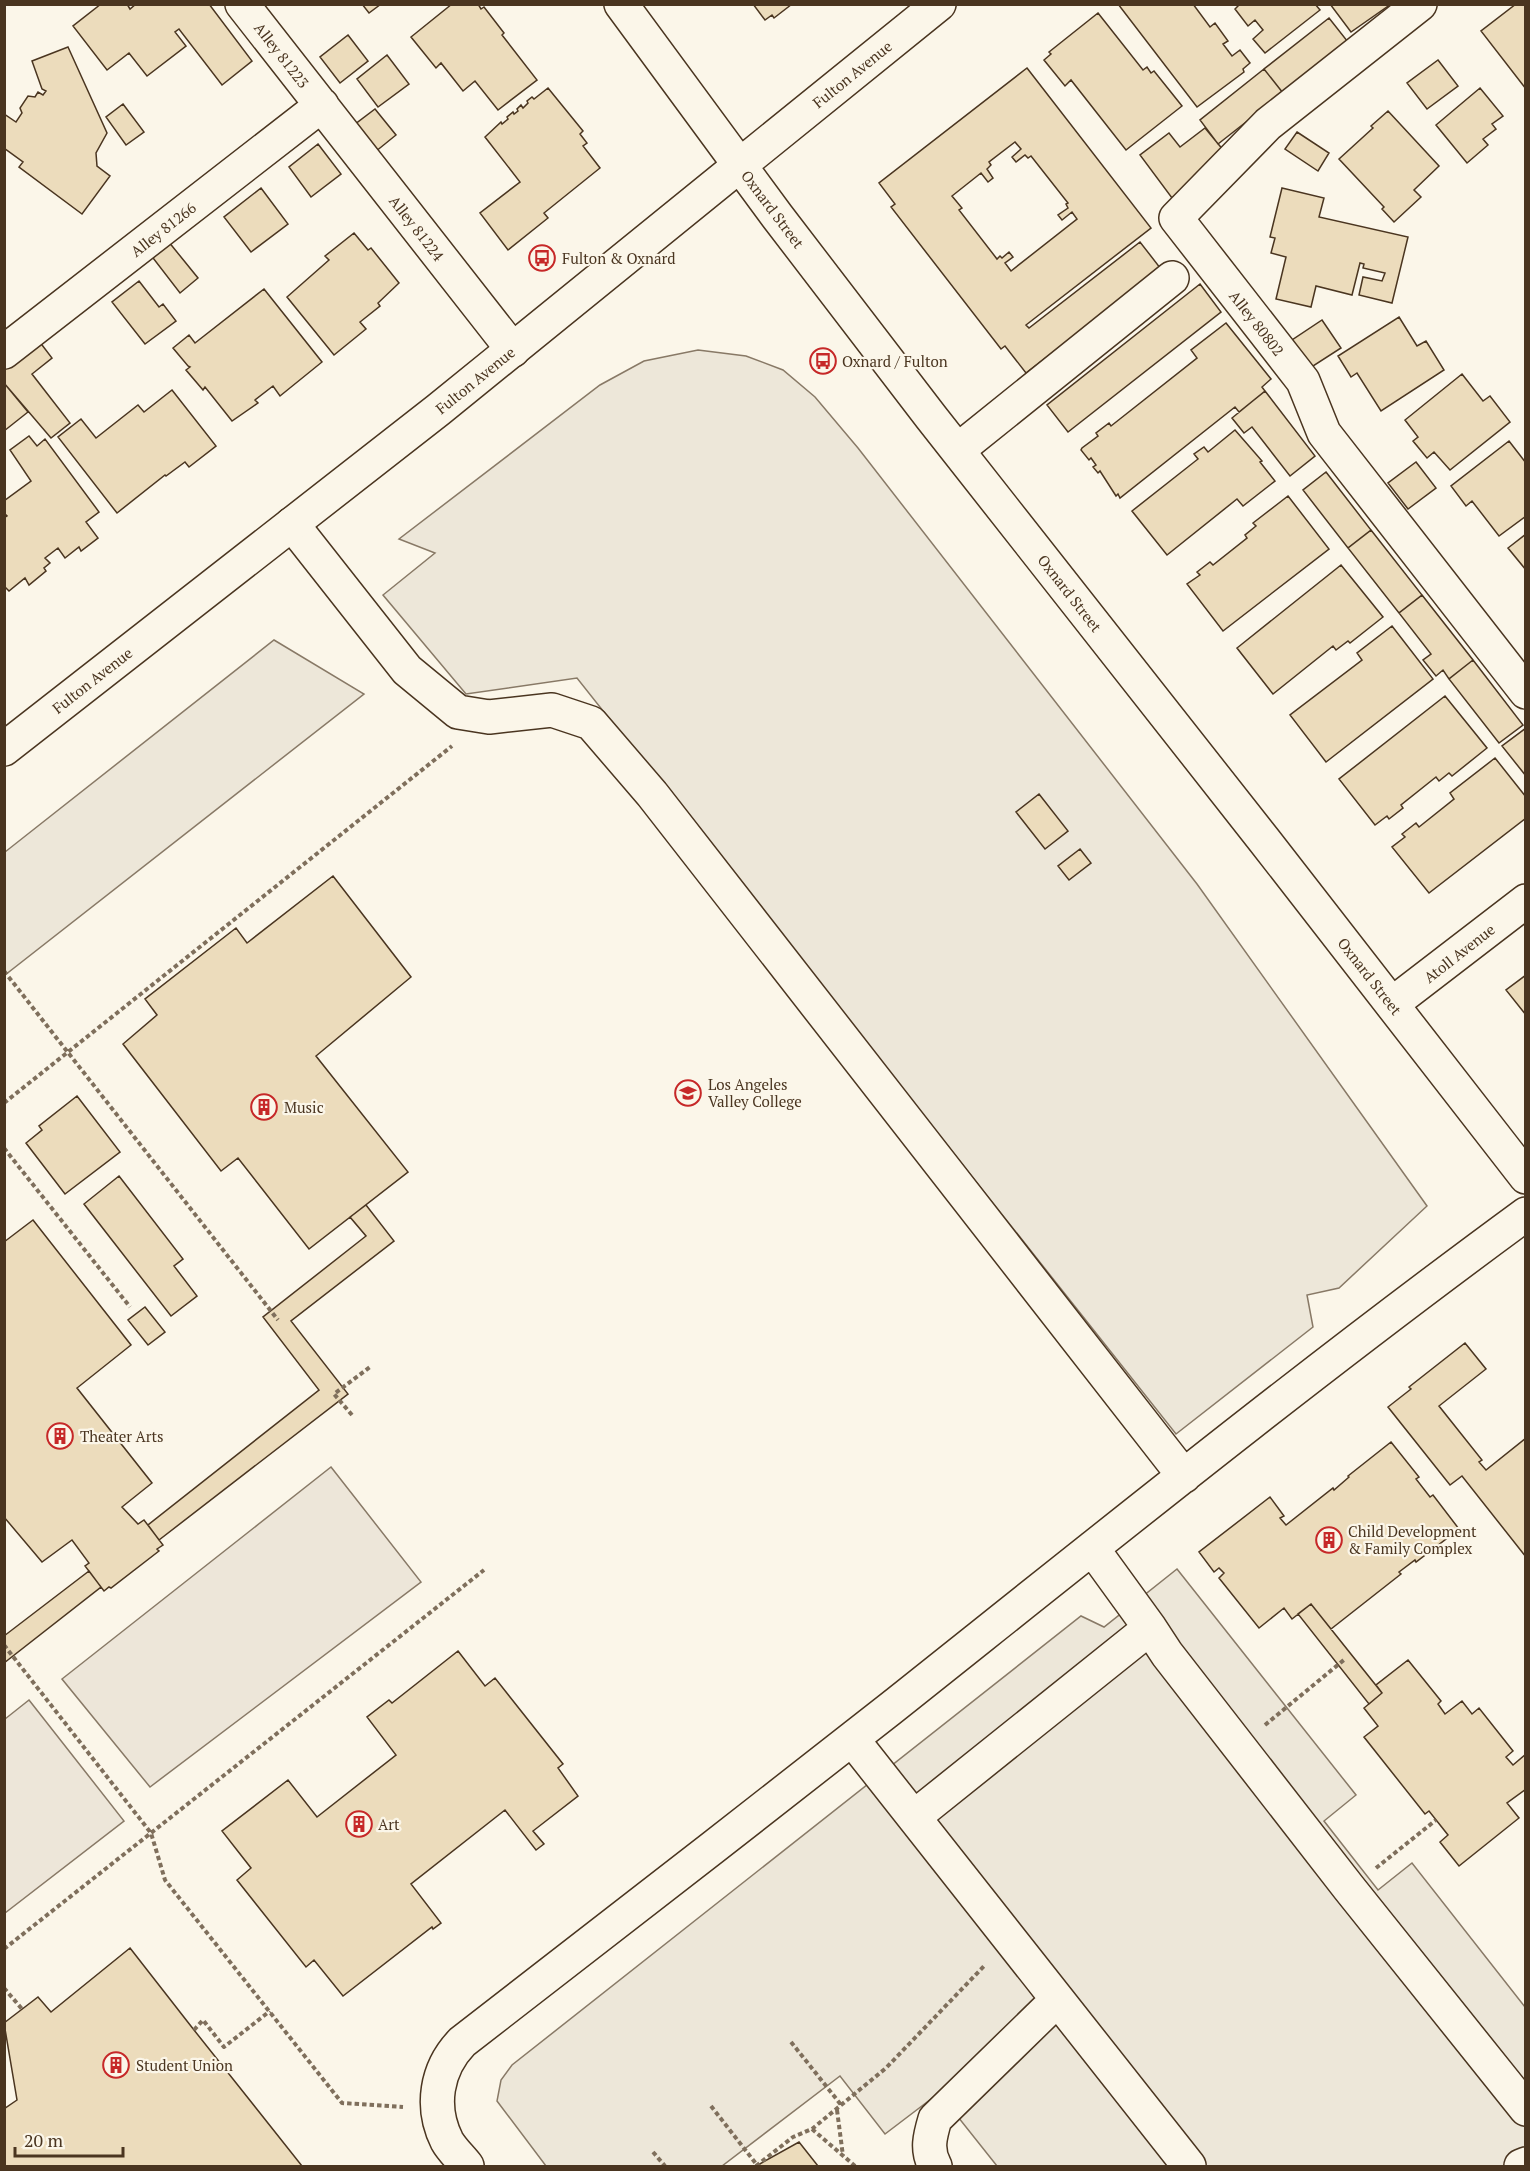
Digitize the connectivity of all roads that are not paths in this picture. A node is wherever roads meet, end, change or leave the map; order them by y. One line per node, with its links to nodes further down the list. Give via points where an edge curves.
1 (242, 4): 5 (main road, Alley 81223)
2 (621, 4): 6 (main road, Oxnard Street)
3 (939, 4): 6 (main road, Fulton Avenue)
4 (1420, 4): 12 (main road, Alley 80802, via 1268,124 1176,218 1303,381 1324,433)
5 (322, 105): 8 (main road, Alley 81224); 9 (main road, Alley 81266)
6 (740, 165): 8 (main road, Fulton Avenue); 10 (main road, Oxnard Street)
7 (1172, 278): 10 (main road)
8 (513, 350): 11 (main road, Fulton Avenue)
9 (4, 352)
10 (958, 450): 15 (main road, Oxnard Street)
11 (292, 524): 13 (main road, Fulton Avenue); 18 (main road, via 407,670 458,712 489,717 552,710 591,723 652,794)
12 (1526, 692)
13 (4, 749)
14 (1526, 902): 15 (main road, Atoll Avenue)
15 (1392, 1004): 16 (main road, Oxnard Street)
16 (1526, 1178)
17 (1526, 1214): 18 (main road)
18 (1184, 1476): 19 (main road)
19 (1092, 1548): 20 (main road); 21 (main road)
20 (1150, 1628): 22 (main road); 24 (main road, via 1349,1888)
21 (852, 1739): 22 (main road); 26 (main road, via 462,2043 447,2061 436,2105 448,2143)
22 (914, 1817): 23 (main road)
23 (1058, 2000): 27 (main road, via 934,2119 928,2143); 28 (main road)
24 (1526, 2109)
25 (1526, 2164): 29 (main road)
26 (467, 2166)
27 (935, 2166)
28 (1189, 2166)
29 (1521, 2166)

